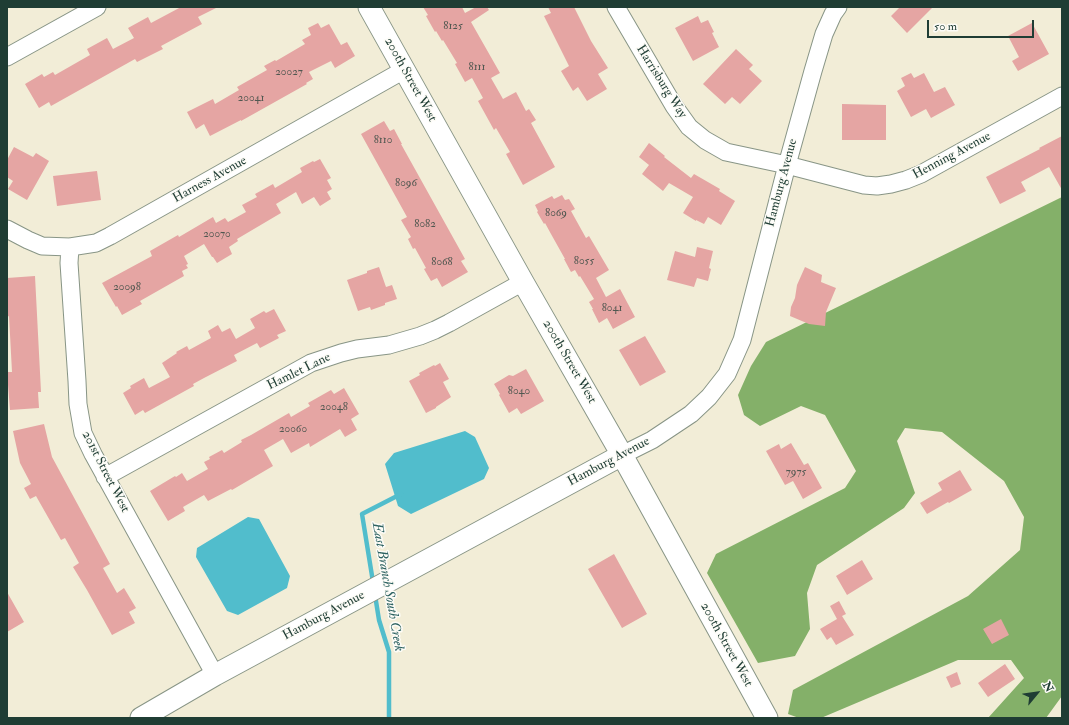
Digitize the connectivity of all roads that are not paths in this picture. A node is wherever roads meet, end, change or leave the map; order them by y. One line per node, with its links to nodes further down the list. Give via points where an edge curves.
1 (97, 7): 5 (street)
2 (369, 7): 6 (street, 200th Street West)
3 (616, 7): 8 (street, Harrisburg Way, via 689,127 726,152)
4 (838, 7): 8 (street, Hamburg Avenue, via 824,34)
5 (7, 58)
6 (404, 70): 10 (street, Harness Avenue, via 110,236 96,243); 11 (street, 200th Street West)
7 (1062, 96): 8 (street, Henning Avenue, via 906,180 877,186 864,185)
8 (787, 165): 12 (street, Hamburg Avenue, via 742,340 727,374 709,397 691,414 652,440)
9 (7, 229): 10 (street, Harness Avenue, via 42,246)
10 (70, 247): 13 (street, 201st Street West, via 76,380 81,425 87,444)
11 (523, 282): 12 (street, 200th Street West); 13 (street, Hamlet Lane, via 420,336 389,345 357,349 311,363)
12 (622, 455): 14 (street, Hamburg Avenue); 16 (street, 200th Street West)
13 (105, 477): 14 (street, 201st Street West)
14 (216, 675): 15 (street, Hamburg Avenue)
15 (141, 718)
16 (767, 718)

